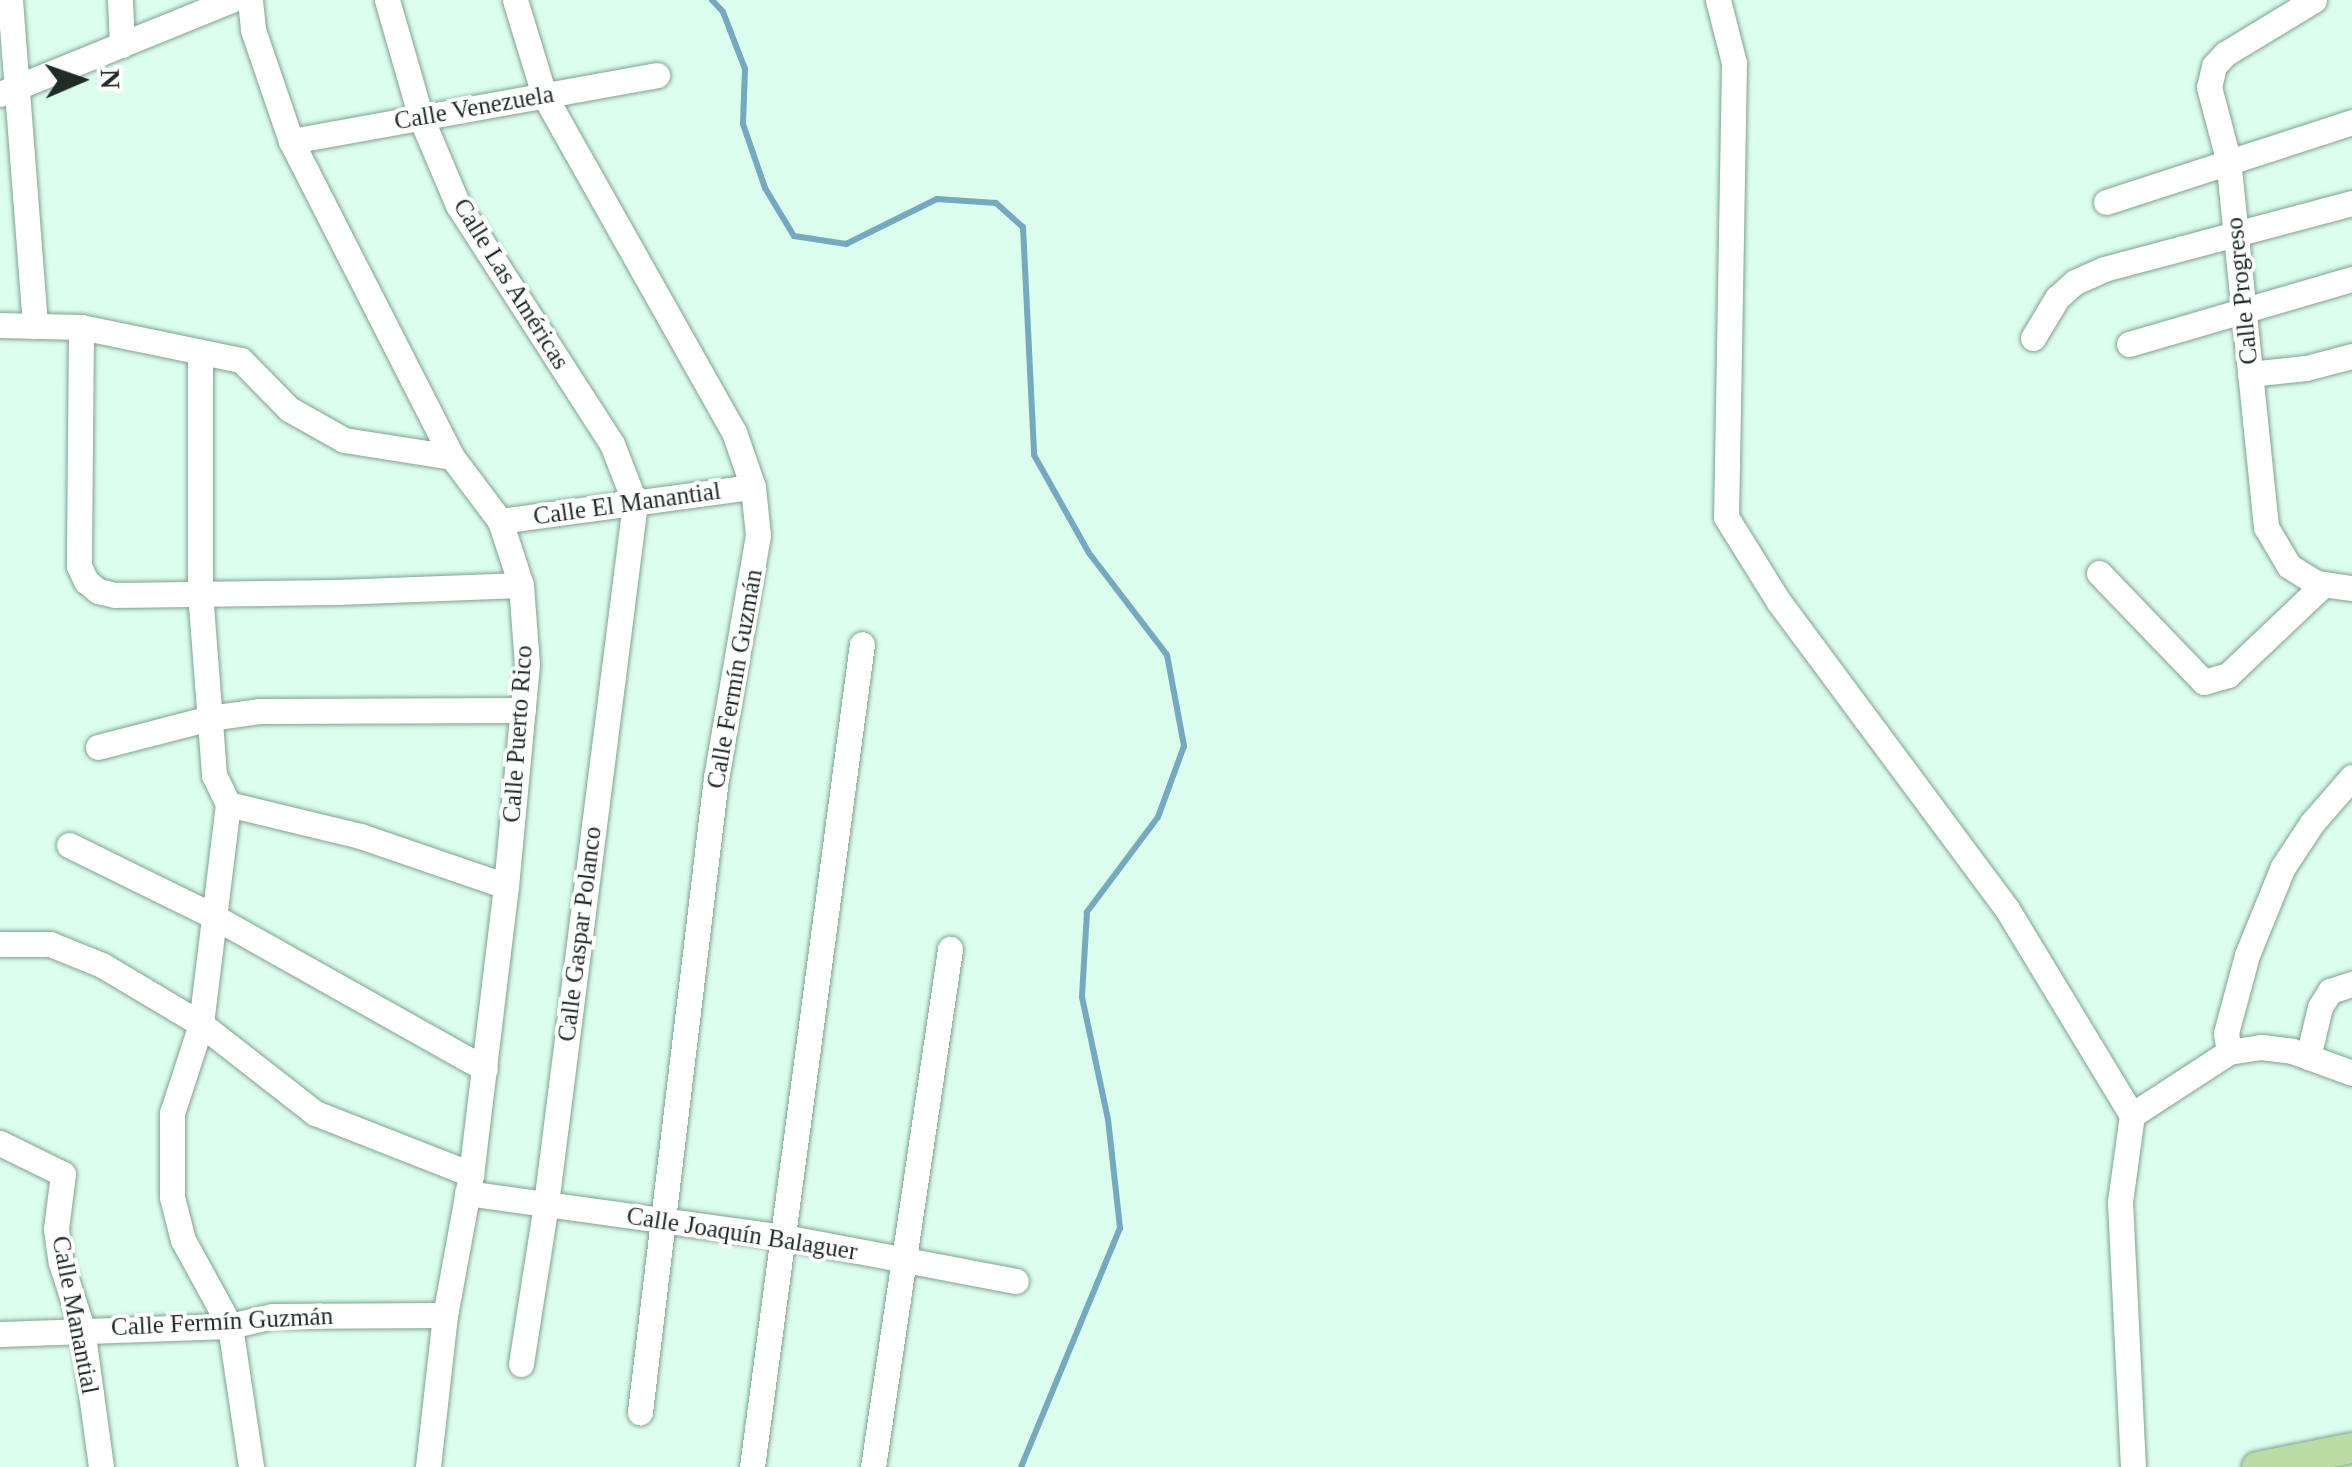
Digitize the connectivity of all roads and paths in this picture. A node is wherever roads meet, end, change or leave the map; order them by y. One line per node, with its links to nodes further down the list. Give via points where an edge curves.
1 (10, 0): 11 (street)
2 (120, 0): 9 (street)
3 (232, 0): 9 (street)
4 (250, 0): 15 (street, Calle Puerto Rico, via 253,30)
5 (387, 0): 13 (street, Calle Las Américas)
6 (515, 0): 12 (street, Calle Fermín Guzmán)
7 (1718, 0): 56 (street, via 1734,64 1726,517 1779,602 2007,909)
8 (2314, 0): 16 (street, Calle Progreso, via 2214,66 2209,87)
9 (122, 44): 11 (street)
10 (657, 75): 12 (street, Calle Venezuela)
11 (10, 90): 23 (street)
12 (544, 95): 13 (street, Calle Venezuela); 31 (street, Calle Fermín Guzmán, via 734,432)
13 (421, 118): 15 (street, Calle Venezuela); 32 (street, Calle Las Américas, via 458,206 612,444)
14 (2352, 122): 16 (street)
15 (292, 141): 30 (street, Calle Puerto Rico)
16 (2228, 159): 17 (street); 19 (street, Calle Progreso)
17 (2106, 202)
18 (2352, 203): 19 (street)
19 (2236, 236): 21 (street, Calle Progreso); 25 (street, via 2075,282)
20 (2352, 279): 21 (street)
21 (2244, 310): 26 (street); 29 (street, Calle Progreso)
22 (0, 325): 23 (street)
23 (34, 326): 24 (street)
24 (81, 326): 27 (street); 38 (street, via 79,566 86,582 115,595)
25 (2033, 338)
26 (2129, 344)
27 (200, 352): 30 (street, via 240,360 290,409 344,440); 38 (street)
28 (2352, 356): 29 (street)
29 (2250, 374): 35 (street, Calle Progreso, via 2266,527 2288,566)
30 (452, 457): 33 (street, Calle Puerto Rico)
31 (754, 487): 32 (street, Calle El Manantial); 60 (street, Calle Fermín Guzmán, via 754,571 729,685)
32 (635, 503): 33 (street, Calle El Manantial); 59 (street, Calle Gaspar Polanco)
33 (500, 521): 36 (street, Calle Puerto Rico)
34 (2100, 573): 35 (street, via 2204,682 2228,675)
35 (2324, 584): 37 (street, Calle Progreso)
36 (521, 585): 38 (street); 40 (street, Calle Puerto Rico)
37 (2352, 588)
38 (200, 592): 41 (street)
39 (862, 644): 61 (street)
40 (523, 710): 41 (street, via 259,711); 46 (street, Calle Puerto Rico)
41 (210, 718): 42 (street); 44 (street, via 214,775)
42 (98, 748)
43 (2352, 778): 52 (street, via 2282,867 2247,955 2226,1033)
44 (228, 804): 46 (street, via 360,836); 47 (street)
45 (70, 845): 47 (street)
46 (506, 886): 54 (street, Calle Puerto Rico)
47 (211, 915): 51 (street); 54 (street)
48 (0, 944): 51 (street, Calle Joaquín Balaguer, via 50,944)
49 (950, 949): 62 (street)
50 (2352, 984): 53 (street, via 2330,991 2320,1007)
51 (202, 1024): 58 (street, Calle Joaquín Balaguer, via 316,1113); 65 (street, via 172,1114 172,1197 182,1240)
52 (2229, 1052): 53 (street, via 2261,1048); 56 (street)
53 (2308, 1057): 55 (street)
54 (485, 1069): 58 (street, Calle Puerto Rico)
55 (2352, 1074)
56 (2132, 1114): 76 (street, via 2120,1202)
57 (0, 1143): 66 (street, Calle Manantial, via 64,1174 56,1229)
58 (469, 1183): 59 (street, Calle Joaquín Balaguer); 64 (street, Calle Puerto Rico)
59 (546, 1204): 60 (street, Calle Joaquín Balaguer); 68 (street, Calle Gaspar Polanco)
60 (662, 1220): 61 (street, Calle Joaquín Balaguer); 69 (street, Calle Fermín Guzmán)
61 (785, 1237): 62 (street, Calle Joaquín Balaguer); 74 (street)
62 (902, 1261): 63 (street, Calle Joaquín Balaguer); 75 (street)
63 (1016, 1281)
64 (444, 1315): 65 (street, Calle Fermín Guzmán, via 272,1316); 73 (street, Calle Puerto Rico)
65 (230, 1326): 66 (street, Calle Fermín Guzmán); 72 (street)
66 (82, 1328): 67 (street, Calle Fermín Guzmán); 71 (street, Calle Manantial)
67 (0, 1334)
68 (521, 1364)
69 (640, 1412)
70 (2352, 1448): 77 (main road)
71 (101, 1467)
72 (251, 1467)
73 (428, 1467)
74 (752, 1467)
75 (873, 1467)
76 (2133, 1467)
77 (2257, 1467)

